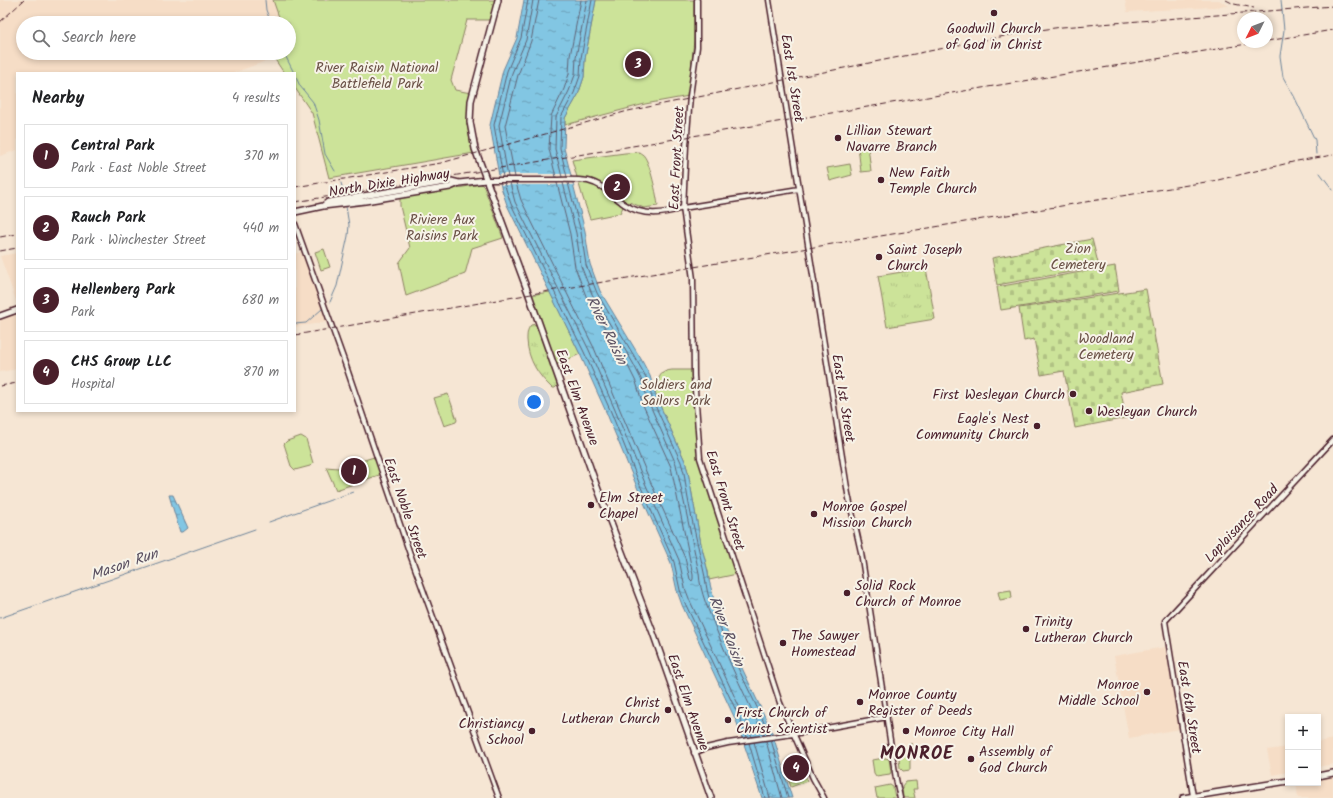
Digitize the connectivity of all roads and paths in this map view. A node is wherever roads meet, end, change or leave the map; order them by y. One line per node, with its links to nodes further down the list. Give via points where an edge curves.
1 (498, 0): 4 (main road, East Elm Avenue, via 471,101 470,114 473,141)
2 (697, 0): 6 (street, East Front Street, via 697,47 690,96)
3 (769, 0): 5 (street, East 1st Street)
4 (486, 180): 6 (street, via 590,182 608,190 636,210 658,214); 7 (main road, North Dixie Highway); 15 (main road, East Elm Avenue, via 597,487 652,630)
5 (799, 189): 6 (street); 13 (street, East 1st Street)
6 (683, 208): 14 (street, East Front Street, via 694,279 694,376 700,458 780,703)
7 (296, 212)
8 (296, 227): 20 (street, East Noble Street, via 410,554)
9 (16, 310): 10 (main road)
10 (0, 316)
11 (1333, 440): 12 (street, Laplaisance Road)
12 (1165, 621): 19 (street, East 6th Street)
13 (887, 717): 14 (street); 23 (street, East 1st Street)
14 (793, 734): 15 (street, via 742,741); 22 (street, East Front Street)
15 (694, 752): 21 (main road, East Elm Avenue)
16 (1333, 773): 17 (main road)
17 (1321, 775)
18 (1285, 781): 19 (main road)
19 (1193, 796): 24 (main road)
20 (499, 798)
21 (711, 798)
22 (824, 798)
23 (900, 798)
24 (1183, 798)

